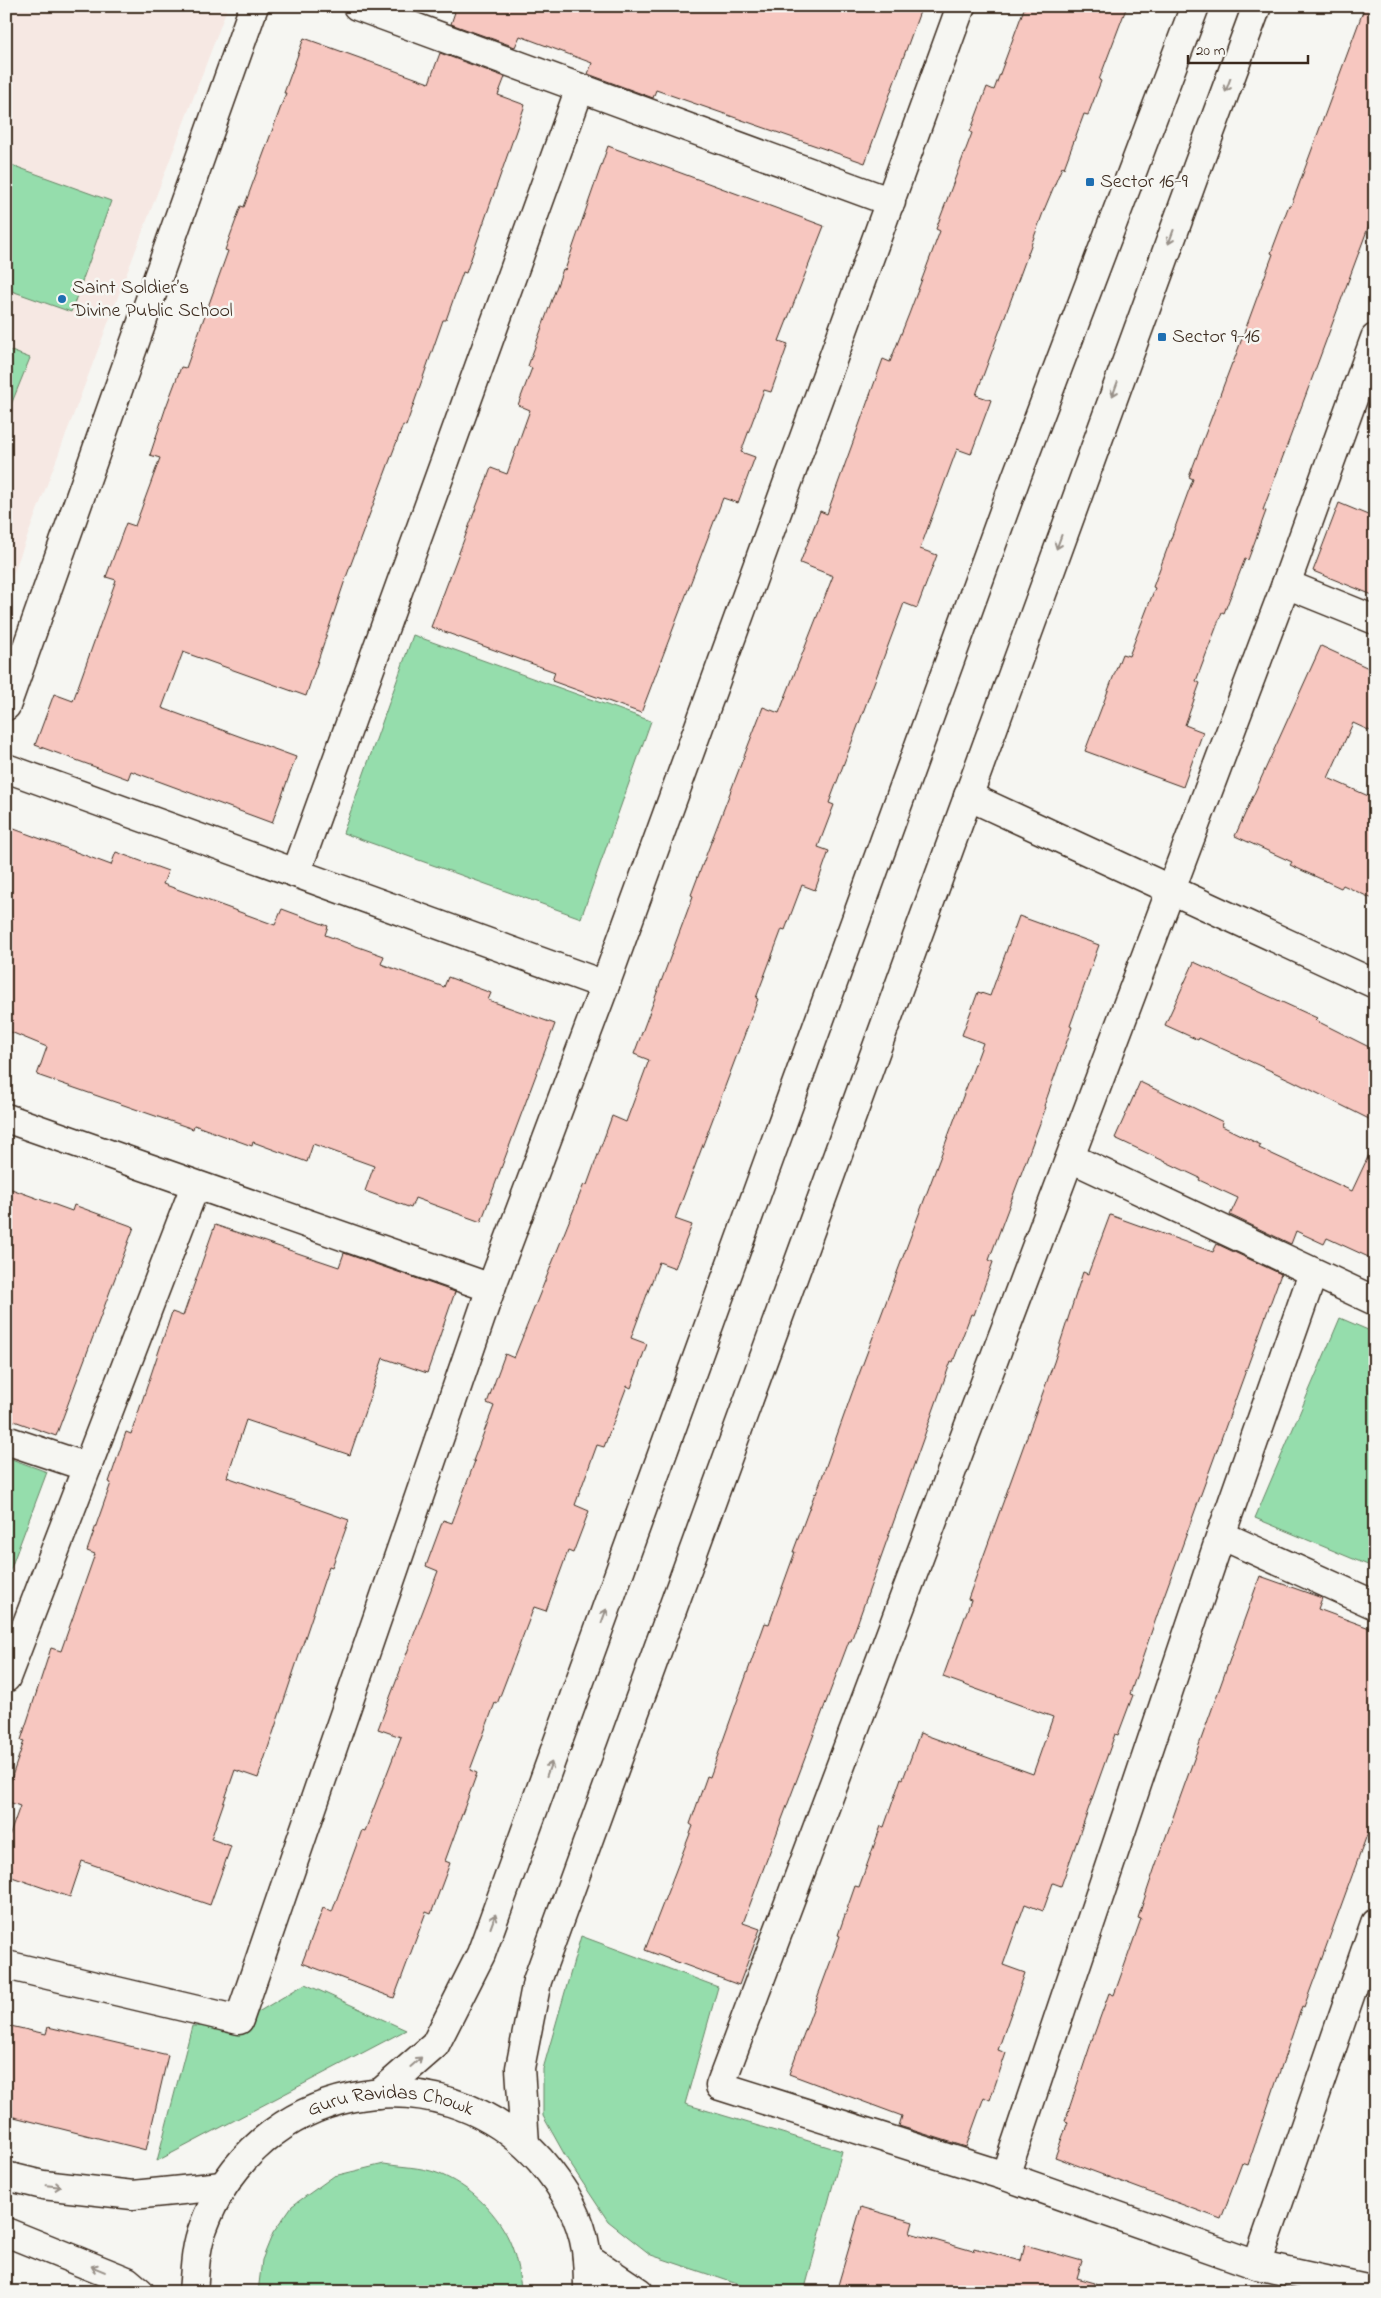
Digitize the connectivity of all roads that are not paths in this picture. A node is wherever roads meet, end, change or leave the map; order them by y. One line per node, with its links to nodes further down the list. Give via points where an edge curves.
1 (254, 6): 11 (street)
2 (358, 6): 6 (street)
3 (961, 6): 7 (street)
4 (1194, 6): 31 (street, one-way to 4, via 435,2045 481,1954 1016,478)
5 (1257, 6): 13 (street, one-way to 13)
6 (580, 88): 7 (street); 14 (street)
7 (891, 202): 17 (street)
8 (1375, 338): 9 (street)
9 (1286, 584): 10 (street); 15 (street)
10 (1375, 620)
11 (6, 706)
12 (6, 768): 14 (street)
13 (968, 796): 15 (street); 32 (street, via 537,1981 520,2068)
14 (296, 873): 17 (street)
15 (1170, 889): 16 (street); 19 (street)
16 (1375, 984)
17 (605, 985): 22 (street)
18 (6, 1118): 20 (street)
19 (1071, 1158): 21 (street); 34 (street, via 720,2086)
20 (194, 1186): 22 (street); 25 (street)
21 (1313, 1273): 23 (street); 26 (street)
22 (491, 1288): 30 (street, via 239,2020)
23 (1375, 1302)
24 (6, 1440): 25 (street)
25 (87, 1467): 28 (street)
26 (1221, 1535): 27 (street); 34 (street)
27 (1375, 1605)
28 (6, 1678)
29 (1375, 1923): 38 (street)
30 (6, 1965)
31 (379, 2094): 32 (street, Guru Ravidas Chowk, via 414,2094 464,2106 493,2120); 35 (street, Guru Ravidas Chowk, via 339,2099 313,2108 284,2124 260,2141)
32 (525, 2144): 37 (street, Guru Ravidas Chowk, via 563,2189 576,2217)
33 (6, 2176): 35 (street, one-way to 35, via 43,2185 133,2195)
34 (1005, 2176): 38 (street)
35 (222, 2186): 41 (street, Guru Ravidas Chowk, via 202,2230)
36 (6, 2232): 40 (street, one-way to 36, via 128,2281)
37 (587, 2258): 42 (street, Guru Ravidas Chowk); 43 (street)
38 (1257, 2265): 39 (street)
39 (1375, 2291)
40 (140, 2292)
41 (193, 2292)
42 (588, 2292)
43 (639, 2292)

